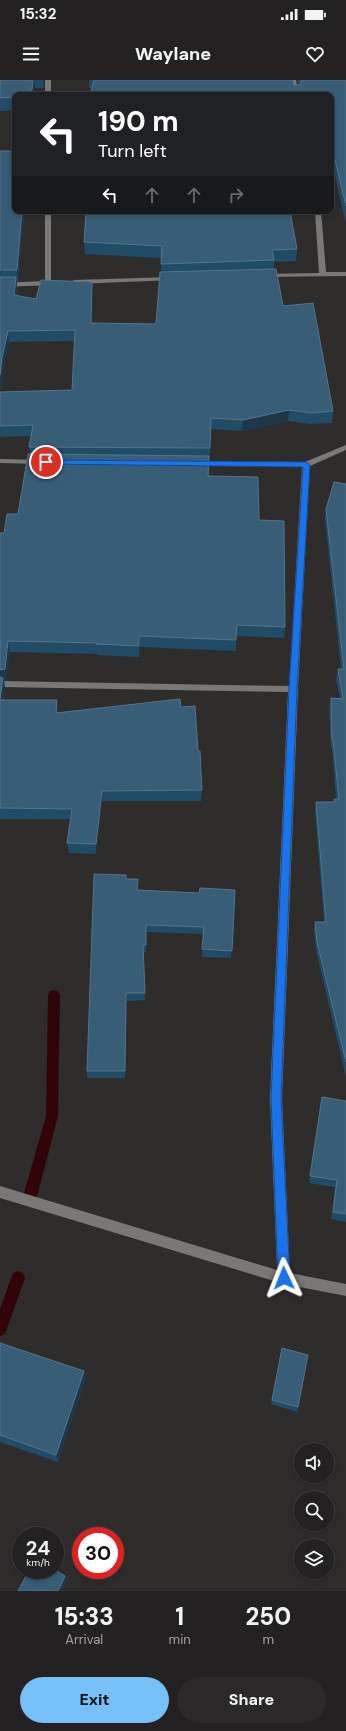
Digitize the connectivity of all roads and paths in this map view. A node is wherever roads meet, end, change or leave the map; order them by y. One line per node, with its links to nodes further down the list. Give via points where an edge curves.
1 (48, 80): 3 (street)
2 (293, 80): 4 (street)
3 (48, 92)
4 (295, 92)
5 (48, 214): 12 (street)
6 (318, 214): 7 (street)
7 (323, 274): 8 (street); 9 (street)
8 (346, 274)
9 (260, 276)
10 (182, 279): 11 (street)
11 (64, 282)
12 (48, 283): 13 (street); 14 (street)
13 (56, 283)
14 (0, 285)
15 (346, 447): 19 (street)
16 (0, 461): 17 (street)
17 (47, 462)
18 (189, 463): 19 (street)
19 (306, 465): 21 (street)
20 (0, 684): 21 (street)
21 (293, 689): 23 (street, via 276,1098)
22 (0, 1192): 23 (street)
23 (284, 1278): 24 (street)
24 (346, 1290)

